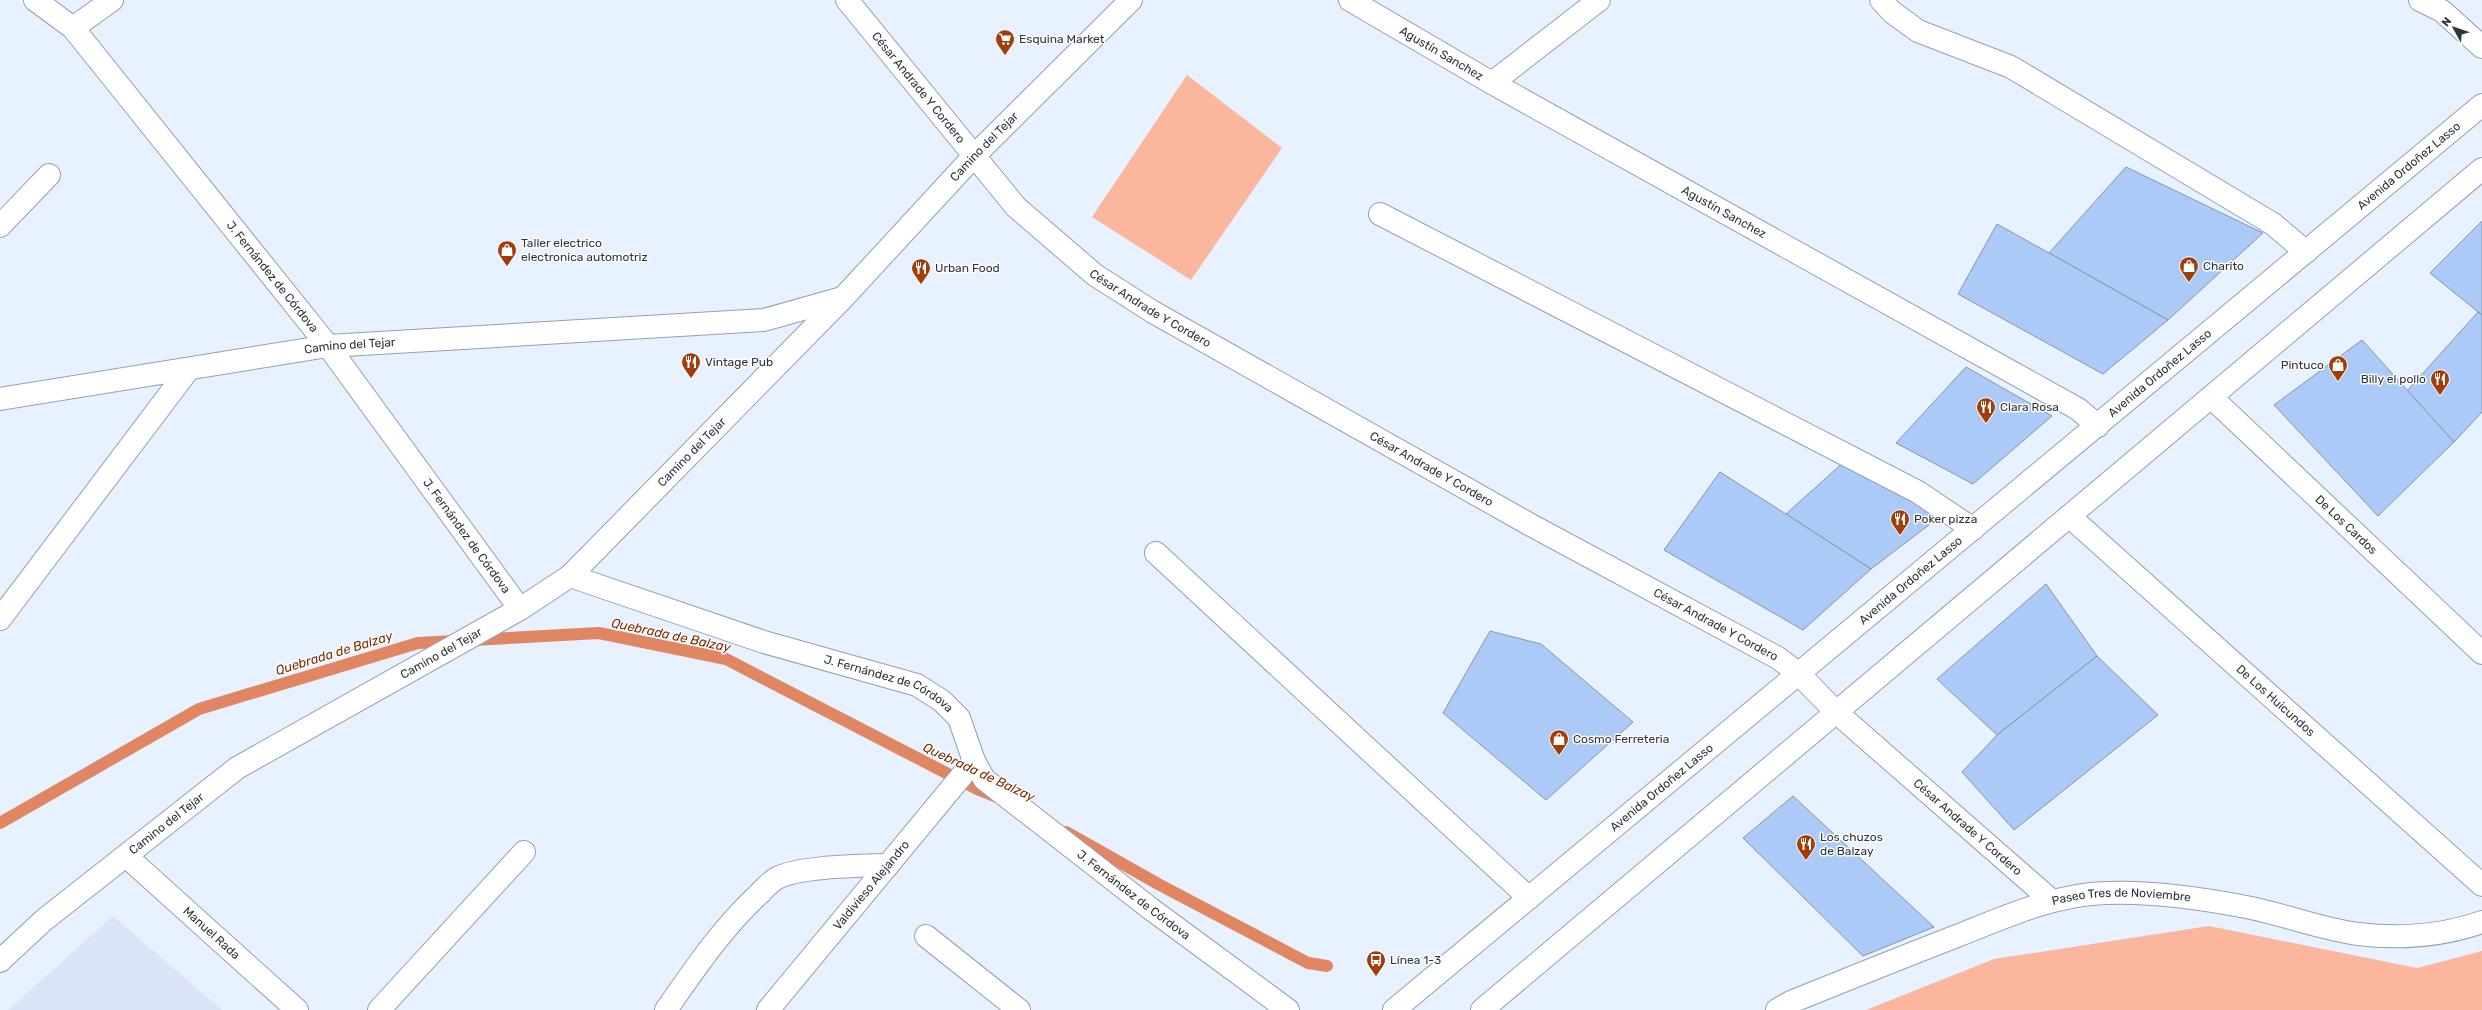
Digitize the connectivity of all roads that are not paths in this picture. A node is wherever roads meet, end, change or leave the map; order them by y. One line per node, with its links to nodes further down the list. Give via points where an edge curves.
1 (35, 0): 9 (street, J. Fernández de Córdova)
2 (112, 0): 9 (street)
3 (847, 0): 13 (street, César Andrade Y Cordero)
4 (1131, 0): 13 (street, Camino del Tejar)
5 (1350, 0): 11 (street, Agustín Sanchez)
6 (1599, 0): 11 (street)
7 (1882, 0): 18 (street, via 1892,12 1918,31 2011,67 2273,224)
8 (2420, 0): 10 (street, via 2442,11)
9 (66, 16): 20 (street, J. Fernández de Córdova)
10 (2482, 47)
11 (1492, 83): 24 (street, Agustín Sanchez, via 2078,409)
12 (2482, 105): 18 (street, Avenida Ordoñez Lasso)
13 (974, 156): 19 (street, Camino del Tejar); 32 (street, César Andrade Y Cordero, via 1016,207 1095,275 1153,312 1529,524 1746,640 1778,658)
14 (2482, 169): 22 (street)
15 (49, 175): 17 (street)
16 (1380, 214): 26 (street, via 1918,492)
17 (0, 226)
18 (2306, 252): 24 (street, Avenida Ordoñez Lasso)
19 (843, 298): 20 (street, Camino del Tejar, via 764,320); 28 (street, Camino del Tejar)
20 (328, 346): 21 (street, Camino del Tejar); 29 (street, J. Fernández de Córdova)
21 (188, 370): 23 (street, Camino del Tejar); 30 (street)
22 (2211, 397): 25 (street); 31 (street, De Los Cardos)
23 (0, 399)
24 (2098, 426): 26 (street, Avenida Ordoñez Lasso)
25 (2069, 516): 33 (street); 38 (street, De Los Huicundos)
26 (1973, 529): 32 (street, Avenida Ordoñez Lasso)
27 (1156, 553): 39 (street)
28 (570, 576): 29 (street, Camino del Tejar); 34 (street, J. Fernández de Córdova, via 764,642 917,684 942,701 959,718)
29 (520, 608): 36 (street, Camino del Tejar, via 237,768)
30 (0, 619)
31 (2482, 653)
32 (1799, 674): 33 (street, César Andrade Y Cordero); 39 (street, Avenida Ordoñez Lasso)
33 (1836, 712): 40 (street, César Andrade Y Cordero); 51 (street)
34 (974, 771): 37 (street, Valdivieso Alejandro, via 942,800); 49 (street, J. Fernández de Córdova, via 1151,909)
35 (524, 852): 45 (street)
36 (126, 856): 43 (street, Camino del Tejar, via 44,920); 44 (street, Manuel Rada)
37 (888, 865): 46 (street, via 844,867 776,878 744,908); 47 (street, Valdivieso Alejandro)
38 (2482, 885)
39 (1530, 898): 50 (street, Avenida Ordoñez Lasso)
40 (2052, 901): 41 (street, Paseo Tres de Noviembre, via 2105,892 2154,893 2246,907 2357,934 2393,937 2429,935 2463,929); 52 (street, Paseo Tres de Noviembre, via 1891,962)
41 (2482, 922)
42 (926, 936): 48 (street)
43 (0, 961)
44 (297, 1010)
45 (379, 1010)
46 (666, 1010)
47 (768, 1010)
48 (1019, 1010)
49 (1288, 1010)
50 (1394, 1010)
51 (1482, 1010)
52 (1776, 1010)

